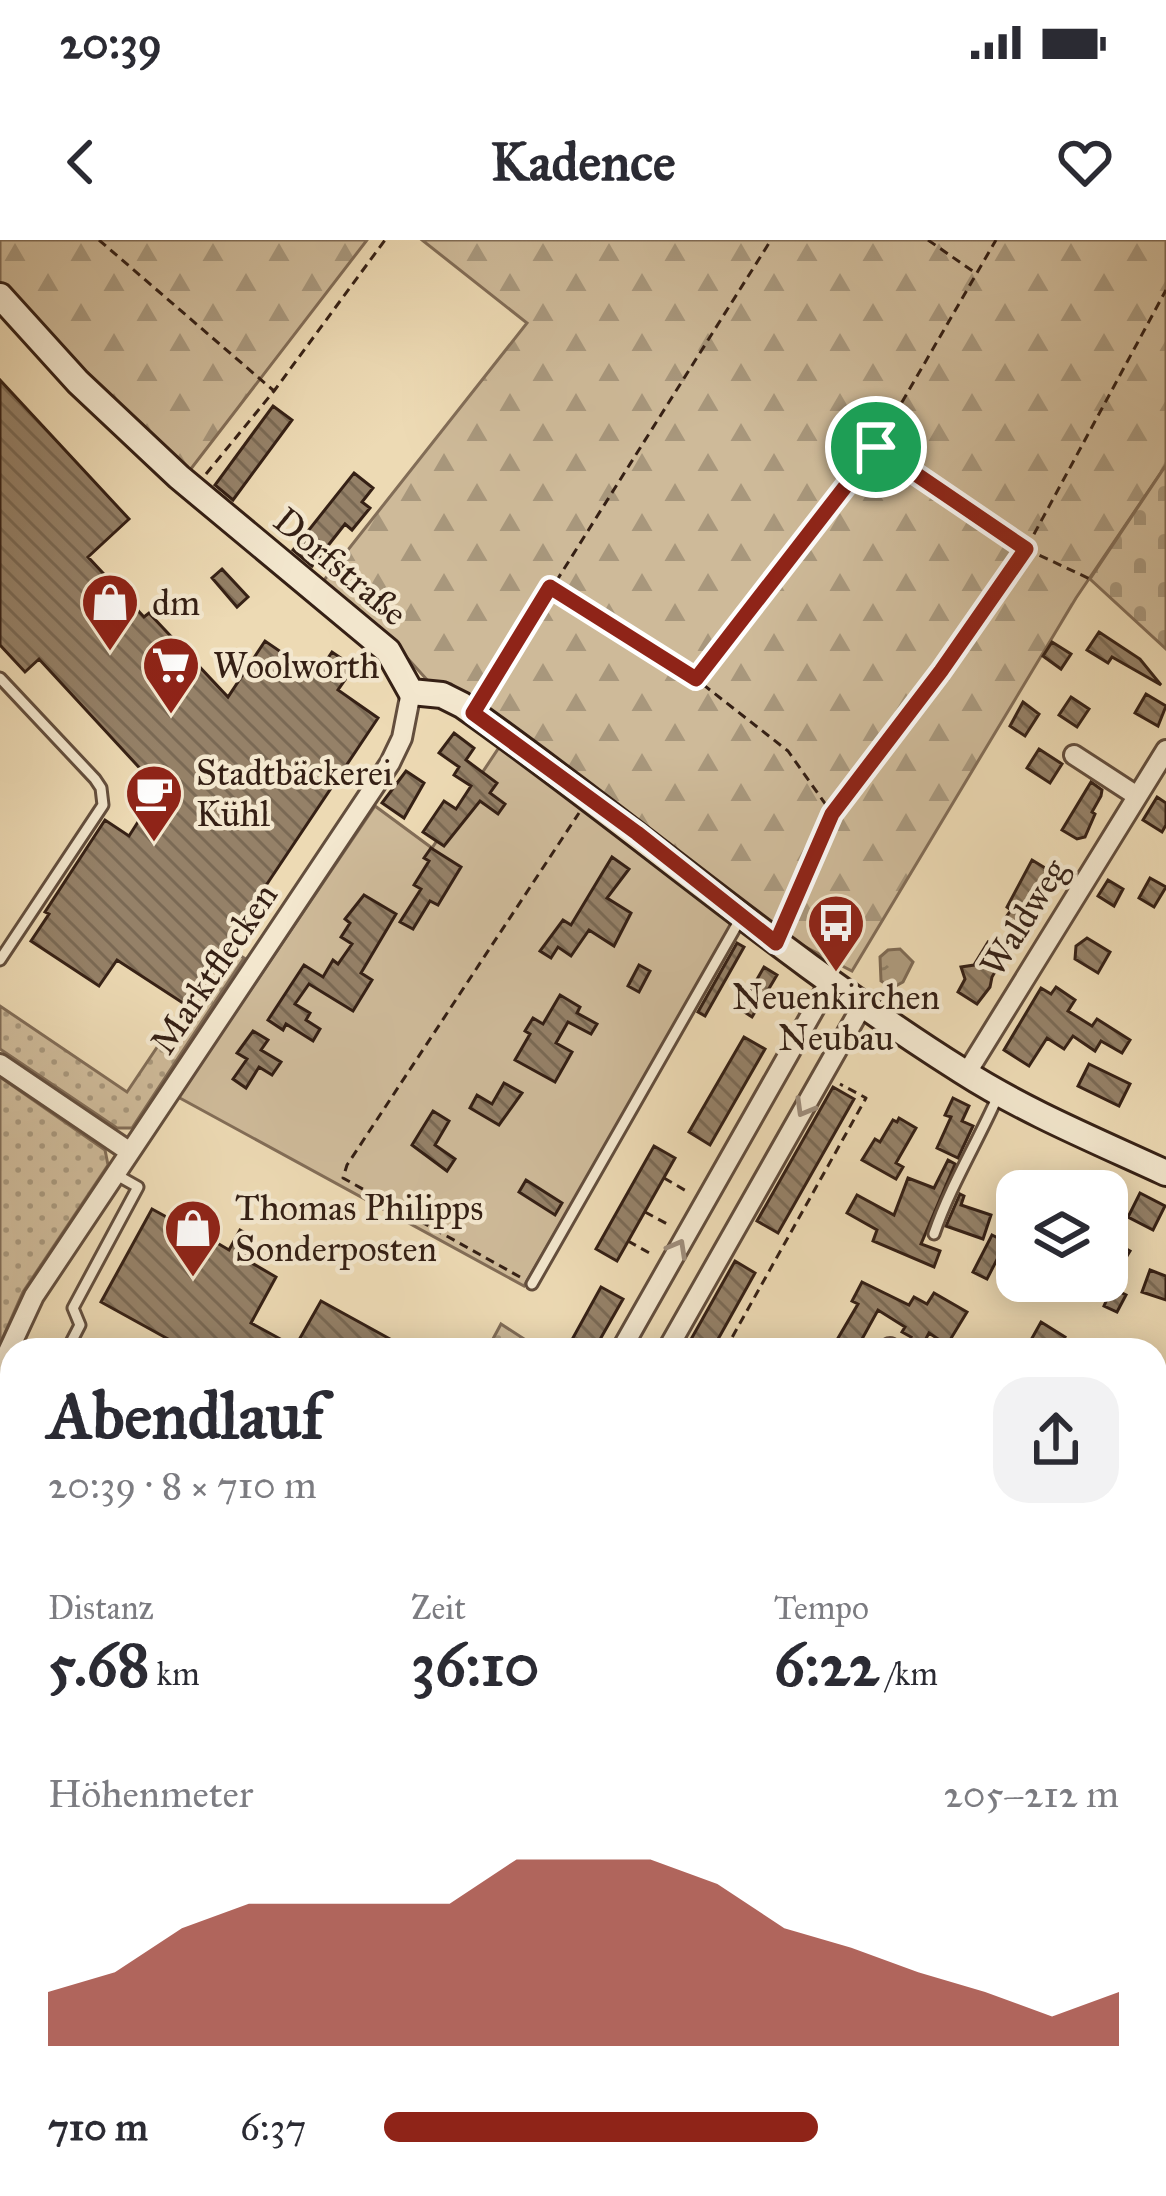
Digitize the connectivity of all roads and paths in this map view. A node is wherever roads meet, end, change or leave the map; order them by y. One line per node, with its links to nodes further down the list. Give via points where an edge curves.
1 (99, 240): 9 (path)
2 (385, 240): 9 (path)
3 (770, 240): 14 (path)
4 (928, 240): 6 (path)
5 (996, 240): 6 (path)
6 (974, 272): 10 (path)
7 (1166, 290): 12 (path)
8 (0, 296): 11 (street, Dorfstraße)
9 (274, 391): 11 (path)
10 (876, 447): 12 (path); 16 (path)
11 (194, 489): 17 (street, Dorfstraße, via 388,651)
12 (1026, 549): 13 (path); 23 (path)
13 (1090, 579)
14 (550, 587): 16 (path); 18 (path)
15 (0, 678): 26 (lane, via 104,796)
16 (696, 679): 23 (path, via 788,751)
17 (411, 692): 18 (street, via 442,695); 36 (street, Marktflecken, via 390,763)
18 (473, 713): 24 (street)
19 (1166, 750): 21 (street, Waldweg)
20 (1074, 755): 21 (street)
21 (1137, 796): 30 (street, Waldweg)
22 (583, 806): 52 (path, via 343,1178)
23 (832, 814): 25 (path)
24 (742, 916): 25 (street); 52 (lane)
25 (776, 943): 27 (street)
26 (0, 960)
27 (829, 983): 28 (street); 43 (street)
28 (862, 1006): 30 (street); 31 (street)
29 (0, 1064): 36 (street)
30 (966, 1074): 32 (street)
31 (823, 1075): 34 (path, via 866,1099); 46 (street, one-way to 46)
32 (999, 1093): 38 (street); 49 (lane)
33 (843, 1119): 34 (path)
34 (852, 1124): 37 (path)
35 (826, 1148): 37 (path)
36 (130, 1152): 39 (street, Marktflecken)
37 (835, 1154): 42 (path)
38 (1166, 1173)
39 (116, 1174): 57 (street, Marktflecken, via 34,1296); 58 (lane, via 138,1186 73,1308 80,1324)
40 (664, 1178): 43 (path)
41 (805, 1186): 42 (path)
42 (814, 1191): 47 (path)
43 (706, 1199): 46 (street); 48 (street)
44 (645, 1211): 48 (path)
45 (788, 1216): 47 (path)
46 (742, 1218): 60 (street)
47 (797, 1221): 54 (path)
48 (686, 1234): 51 (street, one-way to 48)
49 (934, 1234)
50 (628, 1240): 51 (path)
51 (669, 1264): 59 (street)
52 (532, 1284)
53 (745, 1292): 54 (path)
54 (754, 1298): 56 (path)
55 (728, 1322): 56 (path)
56 (738, 1327): 61 (path)
57 (16, 1338)
58 (73, 1338)
59 (628, 1338)
60 (674, 1338)
61 (732, 1338)

